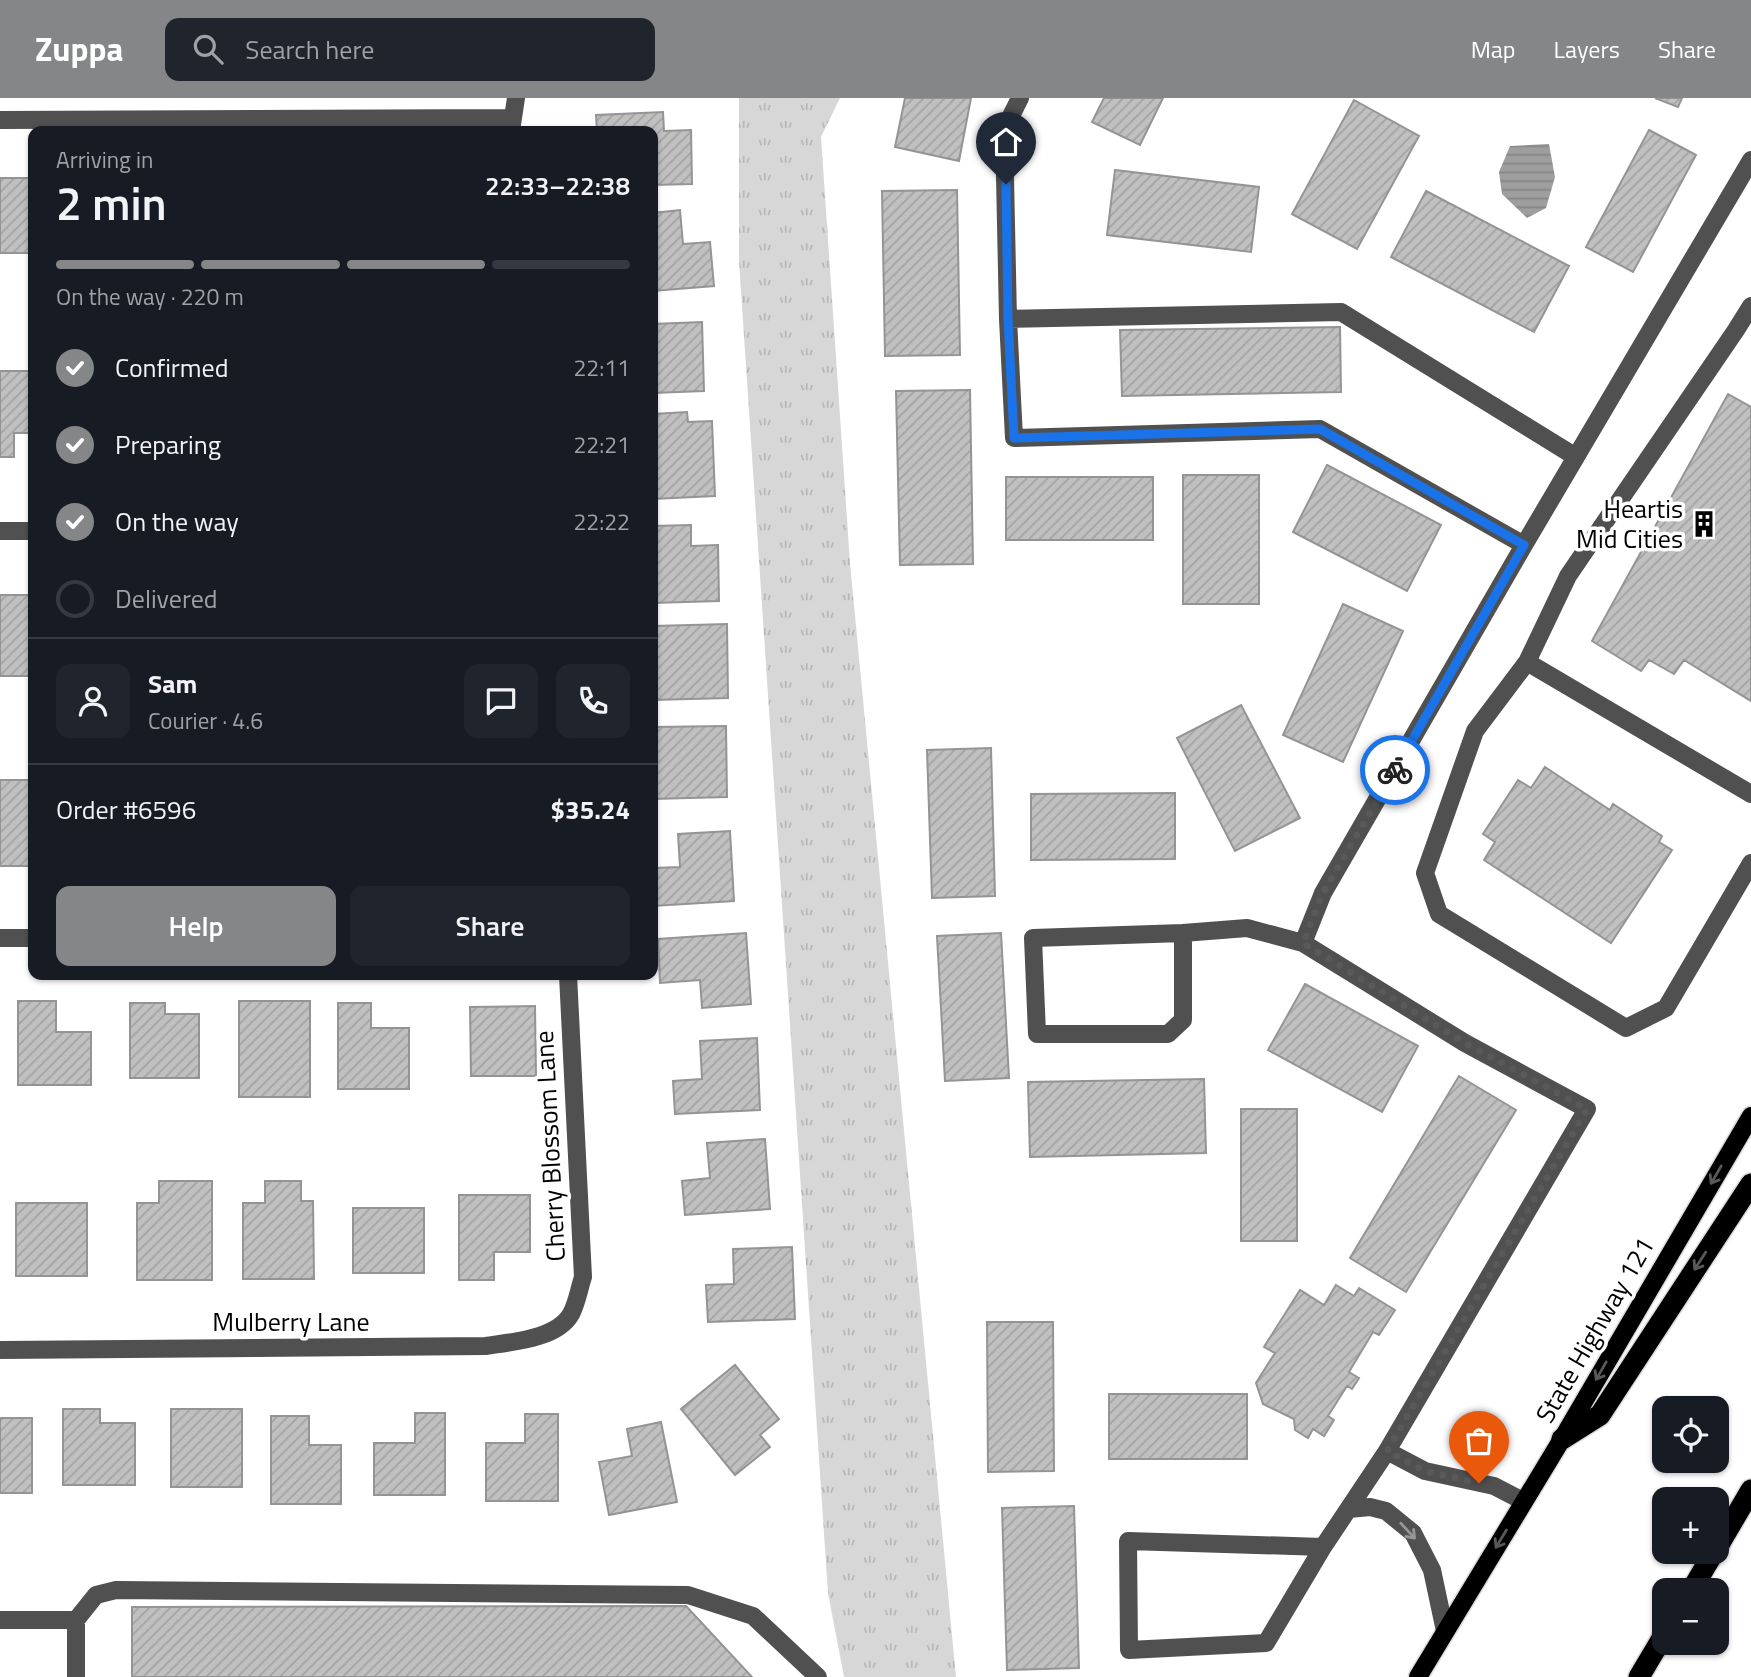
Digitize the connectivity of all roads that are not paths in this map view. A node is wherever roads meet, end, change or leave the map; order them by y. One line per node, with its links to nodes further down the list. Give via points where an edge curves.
1 (516, 98): 4 (street)
2 (1020, 98): 7 (street, via 1004,130)
3 (0, 120): 4 (street)
4 (512, 124)
5 (1751, 160): 8 (street)
6 (1751, 306): 12 (street, via 1567,576)
7 (1008, 319): 8 (street, via 1341,312); 11 (street, via 1014,438 1320,429)
8 (1576, 457): 11 (street)
9 (0, 531): 10 (street)
10 (28, 531)
11 (1524, 545): 18 (street, via 1323,893)
12 (1527, 662): 13 (street); 14 (street, via 1475,731 1425,873 1439,914 1626,1028 1666,1008)
13 (1751, 794)
14 (1751, 863)
15 (1183, 933): 15 (street, via 1183,1020 1168,1034 1037,1034 1033,938); 18 (street, via 1247,928)
16 (0, 938): 17 (street)
17 (28, 938)
18 (1303, 943): 25 (street, via 1465,1043 1587,1109)
19 (568, 980): 22 (street, Cherry Blossom Lane, via 583,1277)
20 (1751, 1116): 24 (main road, State Highway 121, one-way to 24)
21 (1751, 1184): 24 (highway, one-way to 24, via 1600,1415)
22 (572, 1312): 23 (street, Mulberry Lane, via 563,1325 531,1338 486,1346)
23 (0, 1350)
24 (1562, 1439): 27 (main road, State Highway 121)
25 (1387, 1451): 27 (street, via 1425,1471 1494,1486); 28 (street)
26 (1751, 1490): 29 (highway)
27 (1523, 1501): 33 (main road, State Highway 121, one-way to 33)
28 (1349, 1509): 30 (street); 33 (street, one-way to 33, via 1386,1511 1413,1533 1432,1570)
29 (1729, 1528)
30 (1323, 1547): 30 (street, via 1266,1643 1129,1650 1128,1541)
31 (0, 1620): 32 (street)
32 (76, 1620): 35 (street); 36 (street, via 96,1595 116,1590 688,1595 753,1616)
33 (1445, 1632): 37 (main road, State Highway 121)
34 (1652, 1655): 38 (highway)
35 (76, 1677)
36 (818, 1677)
37 (1418, 1677)
38 (1639, 1677)

